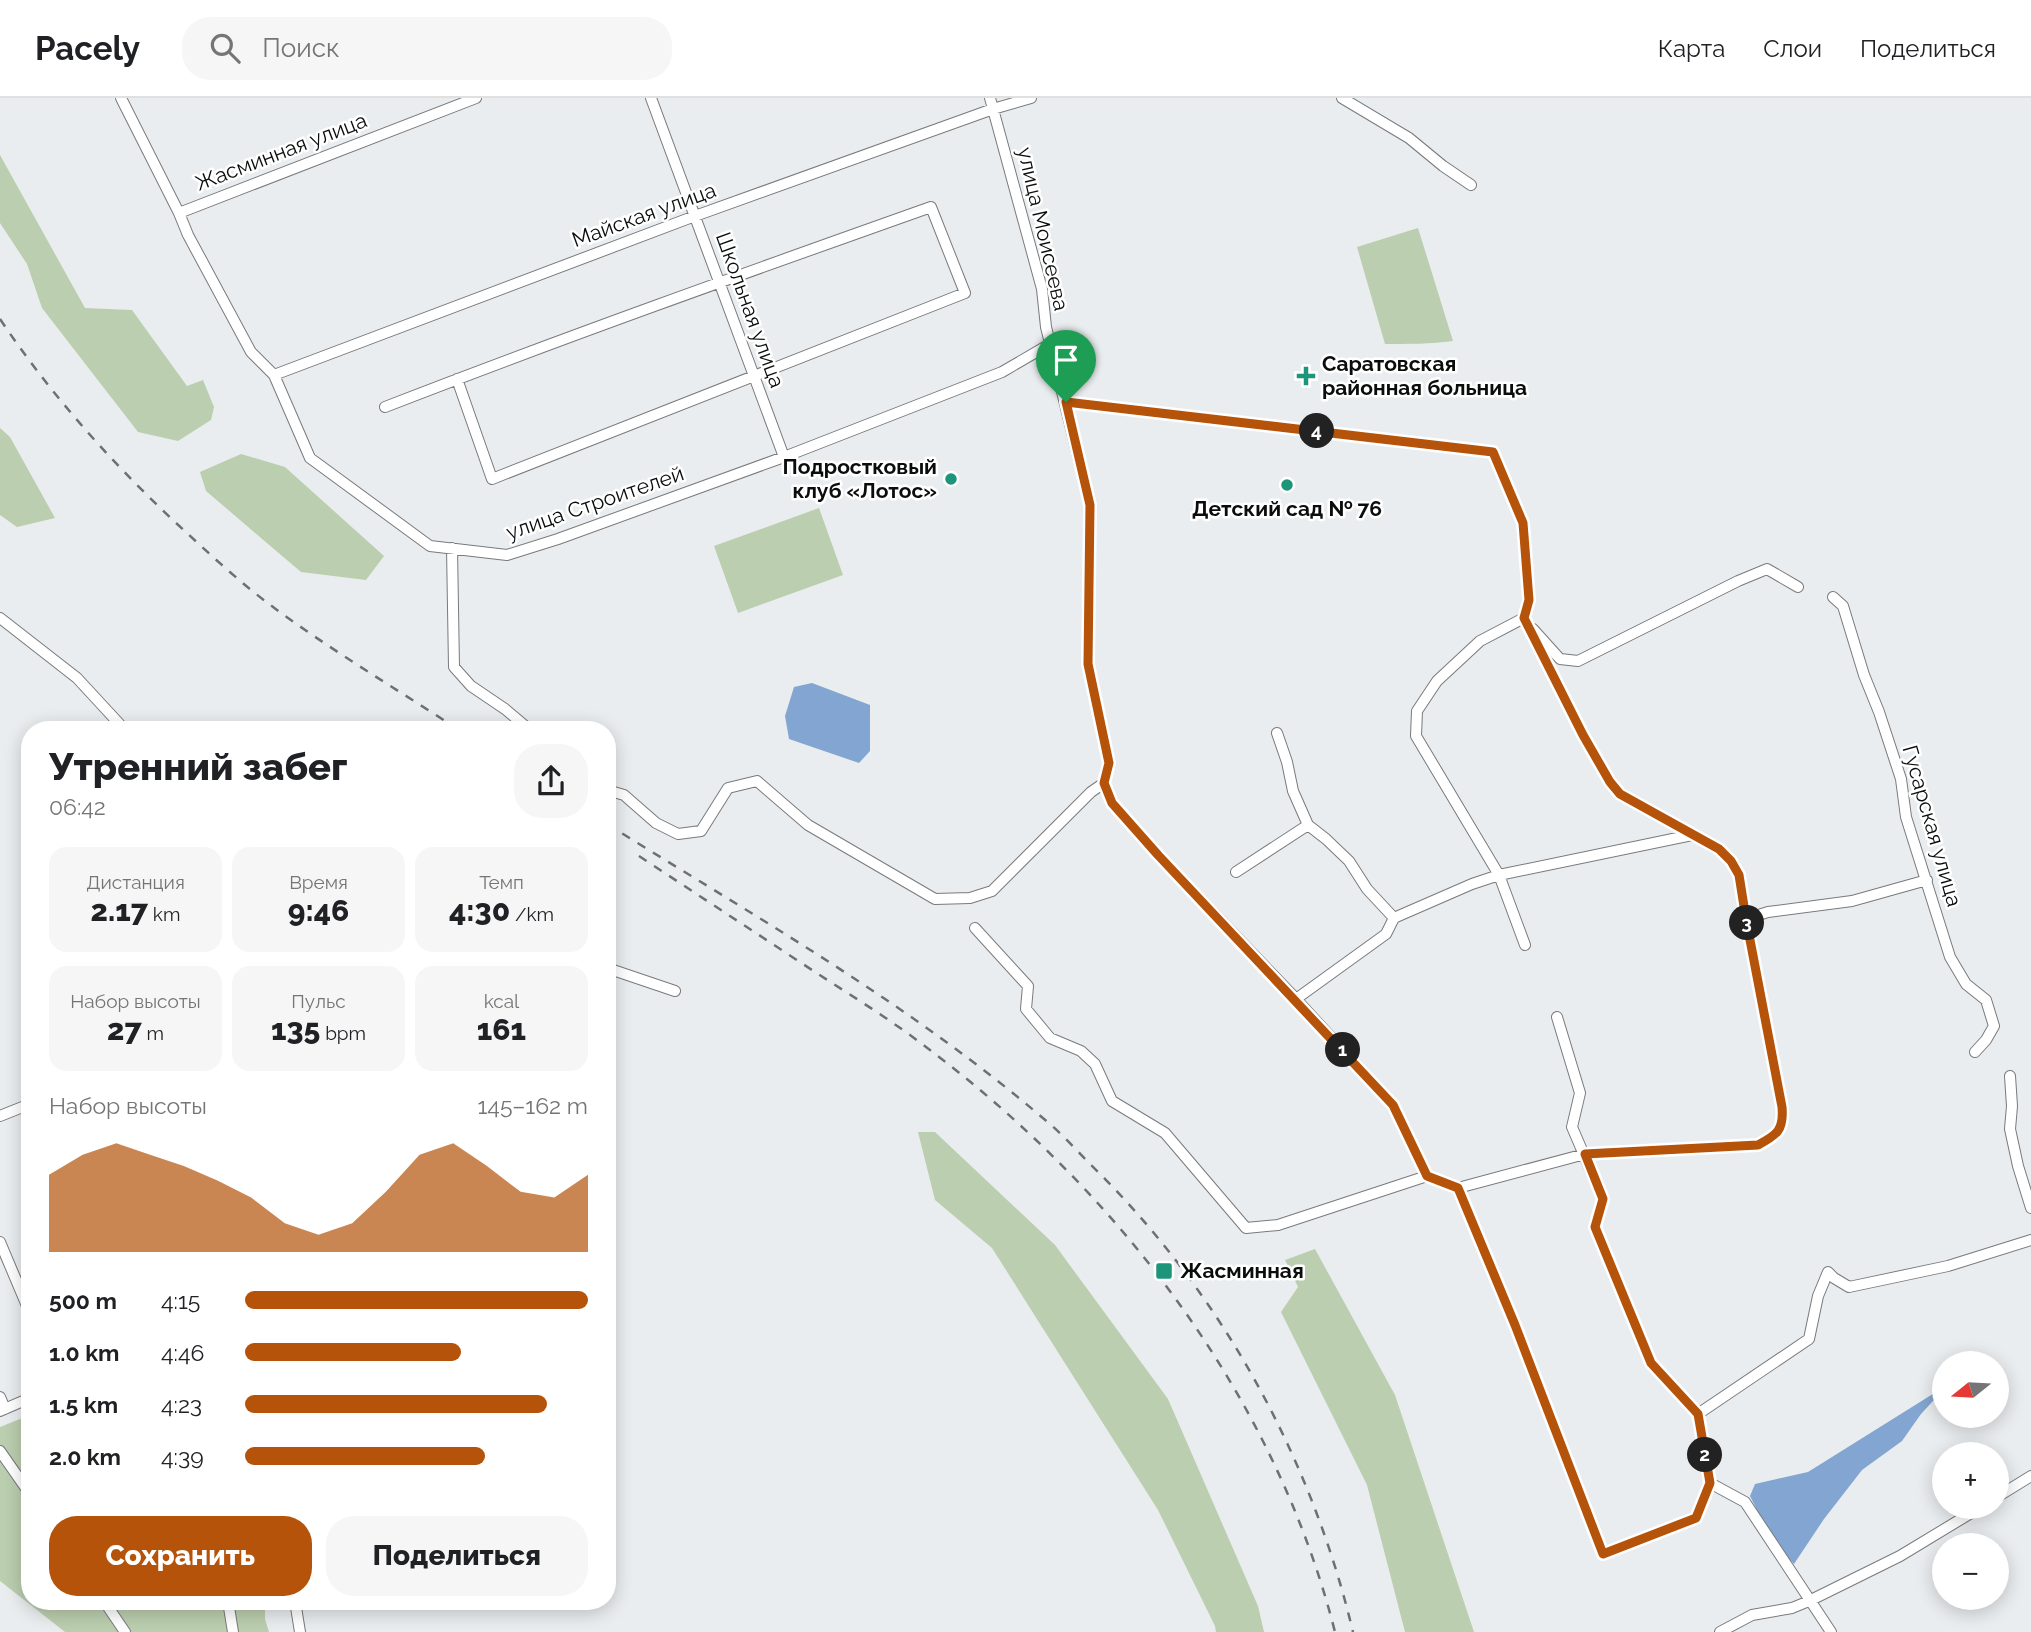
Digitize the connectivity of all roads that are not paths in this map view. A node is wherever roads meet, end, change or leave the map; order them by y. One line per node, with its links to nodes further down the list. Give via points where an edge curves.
1 (121, 98): 9 (street, улица Строителей)
2 (476, 98): 9 (street, Жасминная улица)
3 (651, 98): 10 (street, Школьная улица)
4 (990, 98): 7 (street, улица Моисеева)
5 (1031, 98): 7 (street, Майская улица)
6 (1342, 98): 8 (street, via 1409,138)
7 (993, 109): 10 (street, Майская улица); 12 (street, улица Моисеева, via 1042,289)
8 (1471, 185)
9 (179, 213): 13 (street, улица Строителей, via 251,352)
10 (695, 216): 11 (street, Школьная улица); 13 (street, Майская улица)
11 (719, 283): 14 (street, Школьная улица); 14 (street, via 931,207 965,293); 15 (street)
12 (1050, 344): 16 (street, улица Моисеева); 18 (street, улица Строителей, via 1002,372)
13 (274, 375): 19 (street, улица Строителей, via 310,458 430,546)
14 (754, 377): 15 (street, via 492,479); 18 (street, Школьная улица)
15 (457, 379): 17 (street)
16 (1066, 402): 22 (street, via 1493,452 1523,523 1529,600); 27 (street, улица Моисеева, via 1090,505 1088,664 1109,763)
17 (385, 407)
18 (784, 457): 19 (street, улица Строителей, via 507,555)
19 (452, 548): 25 (street, via 454,667 471,686)
20 (1798, 587): 22 (street, via 1767,569 1578,661 1560,659)
21 (1833, 597): 33 (street, Гусарская улица, via 1843,606 1880,712)
22 (1524, 618): 30 (street, via 1615,788); 32 (street, via 1480,641 1437,681 1417,711 1416,736)
23 (1, 621): 24 (street, via 77,678)
24 (117, 721)
25 (519, 721)
26 (1277, 733): 29 (street)
27 (1104, 783): 28 (street, via 992,891 970,898 935,899 808,825 757,781 728,788 701,831 678,834); 40 (street, via 1112,803 1158,855)
28 (616, 793)
29 (1307, 825): 31 (street); 34 (street, via 1349,861)
30 (1692, 835): 32 (street); 35 (street, via 1731,861 1739,875)
31 (1236, 872)
32 (1499, 875): 34 (street); 37 (street)
33 (1927, 880): 35 (street, via 1852,901); 42 (street, Гусарская улица, via 1950,957 1966,984 1986,1000 1994,1026)
34 (1394, 918): 40 (street, via 1386,934)
35 (1746, 919): 46 (street, via 1782,1107 1783,1120 1776,1135 1758,1145)
36 (975, 928): 47 (street, via 1028,986 1026,1009 1050,1038 1081,1051 1095,1064 1112,1101 1165,1133 1246,1228 1278,1225)
37 (1525, 945)
38 (616, 971): 39 (street)
39 (675, 991)
40 (1296, 999): 47 (street, via 1393,1105)
41 (1557, 1017): 46 (street, via 1580,1093 1572,1127)
42 (1975, 1052)
43 (2010, 1076): 49 (street, via 2010,1129)
44 (21, 1108): 45 (street)
45 (0, 1116)
46 (1585, 1154): 48 (street); 56 (street, via 1603,1199 1595,1227 1651,1363)
47 (1427, 1176): 48 (street)
48 (1458, 1188): 60 (street, via 1603,1554 1696,1518)
49 (2031, 1208)
50 (2031, 1240): 56 (street, via 1948,1266 1849,1287 1828,1272 1808,1339)
51 (0, 1242): 52 (street)
52 (21, 1292)
53 (0, 1397): 55 (street)
54 (21, 1402): 55 (street)
55 (3, 1410)
56 (1698, 1414): 60 (street)
57 (0, 1451): 59 (street)
58 (2031, 1476): 61 (street)
59 (21, 1481)
60 (1710, 1483): 63 (street, via 1745,1502)
61 (2009, 1490)
62 (1961, 1519): 63 (street)
63 (1810, 1601): 70 (street, via 1752,1615); 71 (street)
64 (110, 1610): 67 (street)
65 (229, 1610): 68 (street)
66 (296, 1610): 69 (street)
67 (125, 1632)
68 (233, 1632)
69 (300, 1632)
70 (1720, 1632)
71 (1831, 1632)

